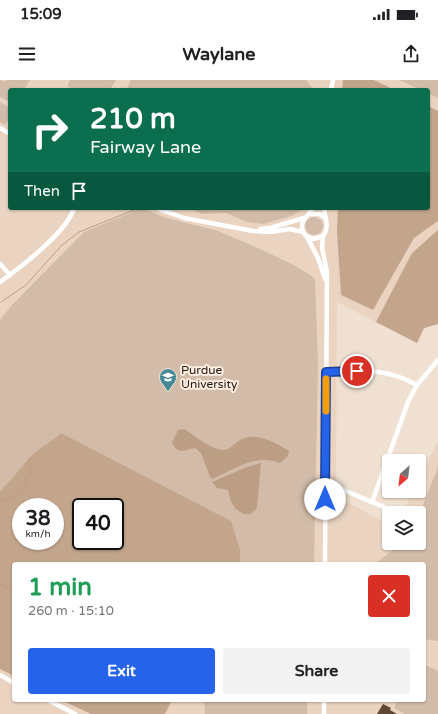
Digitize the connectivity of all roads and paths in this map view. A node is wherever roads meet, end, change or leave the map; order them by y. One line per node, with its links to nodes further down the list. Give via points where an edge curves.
1 (73, 210): 13 (street, via 65,225)
2 (162, 210): 8 (street, via 184,218)
3 (312, 210): 5 (street)
4 (324, 210): 7 (street)
5 (309, 214): 6 (street); 7 (street, via 320,214)
6 (304, 218): 8 (street, via 270,228); 9 (street)
7 (326, 219): 11 (street, via 328,226)
8 (242, 229): 9 (street, via 270,232 290,229)
9 (303, 232): 10 (street)
10 (307, 236): 11 (street, via 313,239); 15 (street, via 318,258)
11 (323, 236): 15 (street)
12 (0, 264): 13 (street)
13 (10, 274): 14 (street)
14 (0, 282)
15 (326, 285): 17 (street)
16 (438, 360): 18 (street)
17 (326, 372): 18 (street, via 382,372 403,377); 19 (street)
18 (417, 385): 20 (street, via 408,402)
19 (325, 484): 20 (street); 22 (street)
20 (372, 502): 21 (street)
21 (382, 506)
22 (325, 562)
23 (0, 675): 24 (street)
24 (12, 682)
25 (52, 702): 27 (street)
26 (324, 702): 28 (street)
27 (75, 714)
28 (324, 714)

